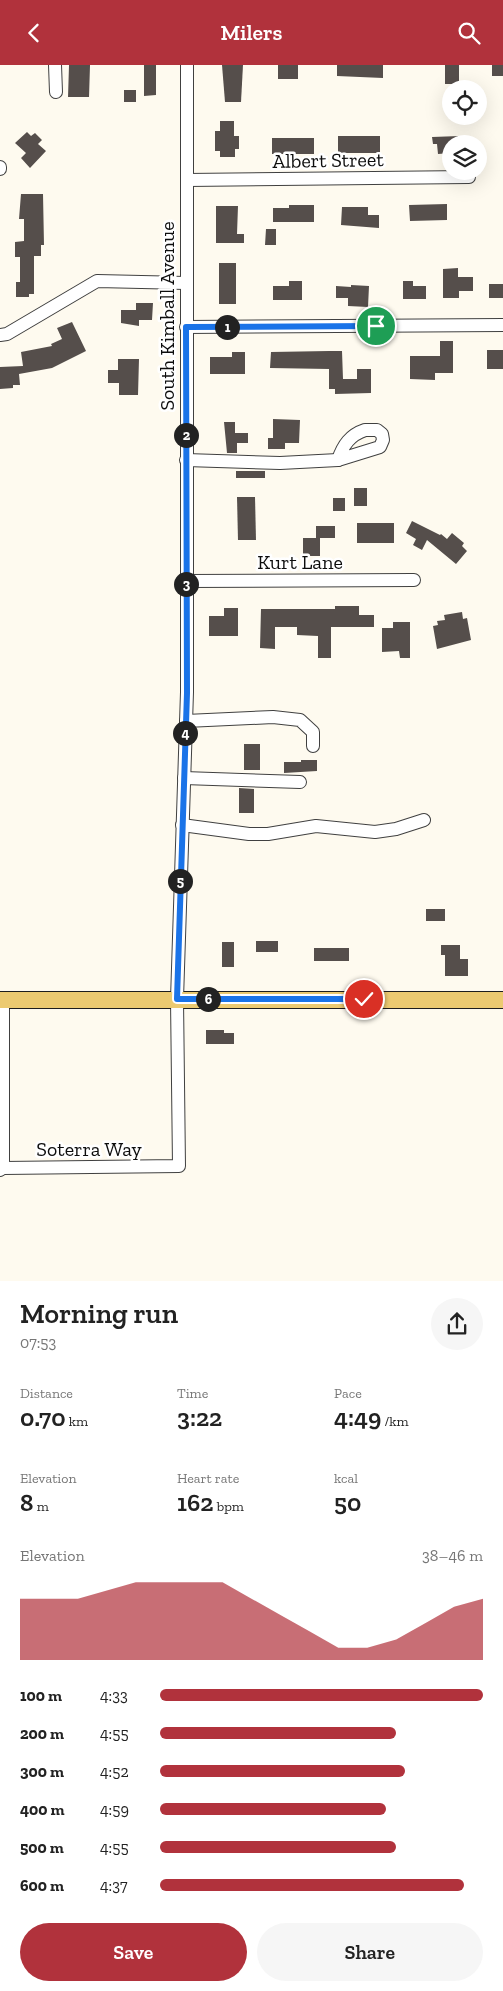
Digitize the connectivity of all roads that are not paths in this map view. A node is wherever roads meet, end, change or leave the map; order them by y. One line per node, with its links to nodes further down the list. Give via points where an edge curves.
1 (55, 65): 3 (street)
2 (187, 65): 5 (street, South Kimball Avenue)
3 (56, 92)
4 (442, 177): 5 (street, Albert Street)
5 (187, 180): 6 (street, South Kimball Avenue)
6 (186, 283): 8 (street, South Kimball Avenue); 9 (street, via 97,281 8,334)
7 (503, 325): 8 (street)
8 (186, 327): 10 (street, South Kimball Avenue)
9 (0, 335)
10 (186, 460): 11 (street, via 280,463); 13 (street, South Kimball Avenue)
11 (338, 460)
12 (414, 580): 13 (street, Kurt Lane)
13 (186, 581): 14 (street, South Kimball Avenue)
14 (186, 721): 15 (street, via 273,717 300,720 313,732); 16 (street, South Kimball Avenue)
15 (313, 746)
16 (184, 778): 17 (street); 19 (street, South Kimball Avenue)
17 (300, 782)
18 (424, 820): 19 (street, via 375,832 316,827 249,834)
19 (182, 825): 20 (street, South Kimball Avenue)
20 (177, 999): 21 (main road); 22 (main road); 23 (street, South Kimball Avenue)
21 (1, 1000): 24 (street)
22 (503, 1000)
23 (178, 1167): 24 (street, Soterra Way)
24 (1, 1169)

